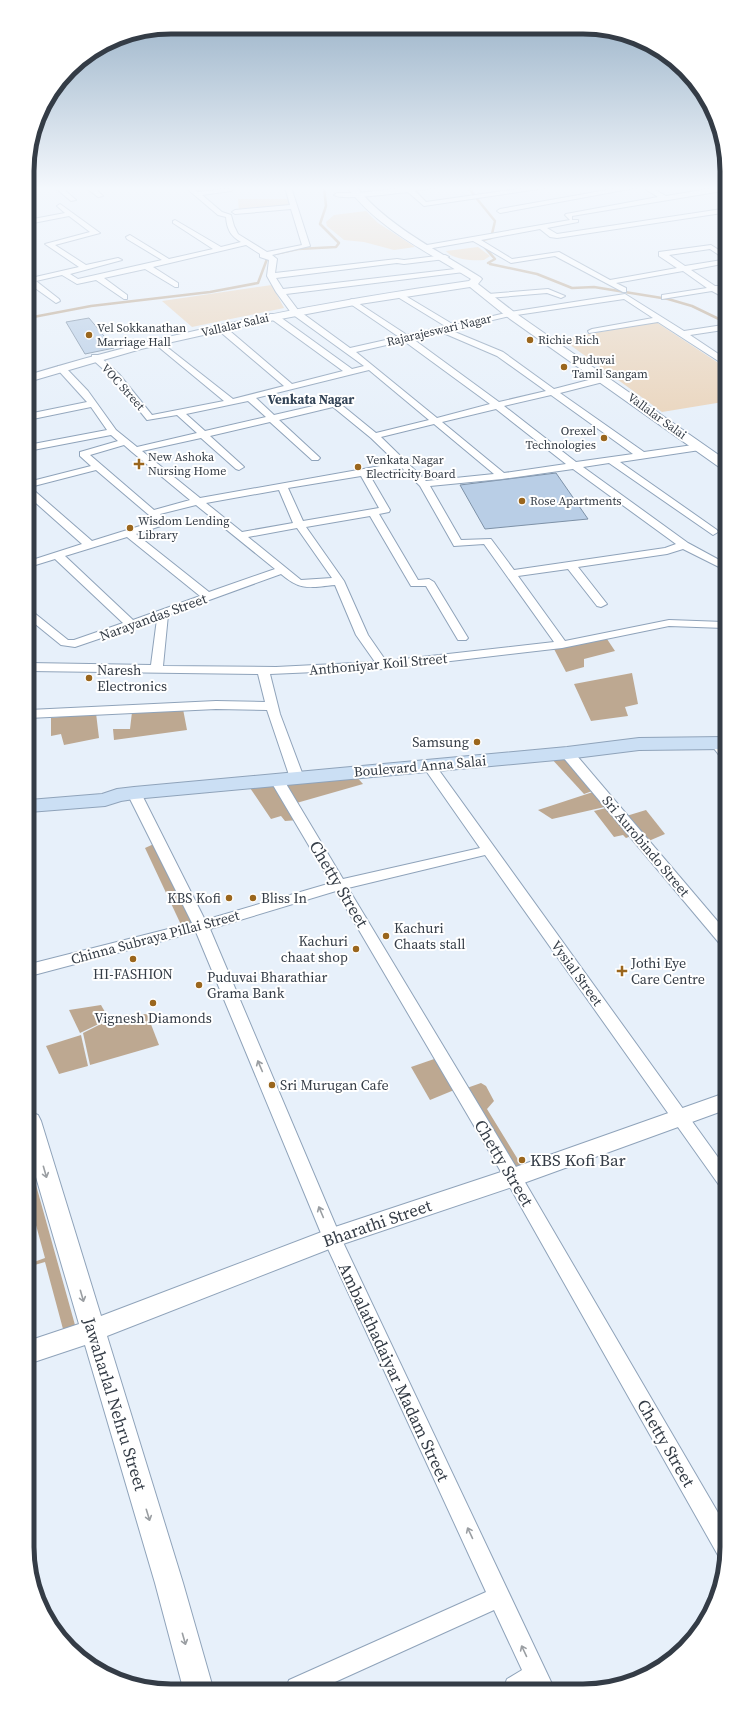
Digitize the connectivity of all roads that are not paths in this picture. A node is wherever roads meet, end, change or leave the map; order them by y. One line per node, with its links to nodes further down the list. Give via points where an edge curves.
1 (88, 267): 9 (street)
2 (141, 267): 14 (street)
3 (148, 267): 19 (street)
4 (272, 267): 13 (street)
5 (345, 267): 13 (street)
6 (460, 267): 11 (street)
7 (581, 267): 16 (street)
8 (689, 267): 10 (street)
9 (85, 268): 12 (street)
10 (684, 268): 16 (street); 21 (street)
11 (464, 270): 18 (street, via 477,279); 22 (street)
12 (64, 273): 14 (street, via 77,282); 15 (street)
13 (271, 276): 22 (street)
14 (97, 277): 29 (street)
15 (34, 279)
16 (610, 282): 23 (street)
17 (34, 284): 30 (street)
18 (472, 284): 25 (street, Vallalar Salai); 26 (street, Vallalar Salai)
19 (175, 285)
20 (720, 287): 21 (street)
21 (713, 288): 24 (street); 28 (street)
22 (280, 292): 32 (street)
23 (624, 293): 33 (street, Rajarajeswari Nagar); 35 (street)
24 (720, 293)
25 (399, 294): 31 (street, Vallalar Salai); 36 (street)
26 (488, 296): 27 (street, via 548,290); 33 (street, Vallalar Salai)
27 (561, 296)
28 (665, 296)
29 (124, 297)
30 (56, 301)
31 (352, 302): 32 (street, Vallalar Salai); 42 (street)
32 (295, 312): 34 (street, Vallalar Salai); 44 (street)
33 (510, 314): 36 (street, Rajarajeswari Nagar); 51 (street, Vallalar Salai)
34 (273, 316): 37 (street, Vallalar Salai); 49 (street)
35 (660, 319): 40 (street); 41 (street)
36 (452, 327): 39 (street, Rajarajeswari Nagar)
37 (221, 328): 43 (street, Vallalar Salai); 52 (street)
38 (720, 328): 41 (street)
39 (442, 330): 42 (street, Rajarajeswari Nagar); 53 (street, via 500,354)
40 (592, 331)
41 (682, 334): 46 (street)
42 (406, 338): 44 (street, Rajarajeswari Nagar); 57 (street)
43 (158, 342): 45 (street, Vallalar Salai); 55 (street)
44 (349, 351): 47 (street)
45 (95, 357): 48 (street, Vallalar Salai); 58 (street, VOC Street, via 116,376 150,418)
46 (720, 359)
47 (371, 366): 49 (street); 61 (street)
48 (61, 368): 50 (street, Vallalar Salai); 56 (street)
49 (350, 372): 52 (street)
50 (34, 377)
51 (604, 378): 53 (street); 67 (street, Vallalar Salai)
52 (290, 387): 54 (street)
53 (553, 391): 57 (street); 69 (street)
54 (249, 397): 55 (street); 60 (street)
55 (231, 402): 58 (street)
56 (93, 404): 59 (street); 62 (street)
57 (497, 405): 61 (street); 74 (street)
58 (179, 412): 63 (street)
59 (34, 416)
60 (273, 419): 63 (street); 64 (street, via 335,404); 70 (street)
61 (435, 421): 64 (street); 78 (street)
62 (113, 432): 65 (street); 66 (street)
63 (202, 435): 68 (street); 76 (street)
64 (374, 436): 73 (street)
65 (126, 442): 68 (street); 75 (street, via 83,454)
66 (34, 447)
67 (700, 447): 69 (street); 72 (street, Vallalar Salai)
68 (135, 450): 83 (street)
69 (641, 455): 71 (street)
70 (315, 458)
71 (611, 460): 74 (street); 88 (street)
72 (720, 462)
73 (404, 465): 77 (street); 80 (street)
74 (574, 465): 78 (street); 91 (street)
75 (98, 467): 79 (street); 85 (street)
76 (239, 467)
77 (364, 473): 81 (street); 84 (street, via 385,510)
78 (502, 476): 80 (street)
79 (34, 484)
80 (424, 484): 97 (street, via 458,544 487,541)
81 (282, 486): 83 (street); 86 (street)
82 (34, 495): 90 (street)
83 (199, 501): 85 (street); 89 (street)
84 (373, 512): 86 (street); 105 (street, via 415,584 430,582)
85 (153, 513): 87 (street, via 163,522)
86 (299, 524): 89 (street); 98 (street)
87 (129, 532): 90 (street); 99 (street)
88 (713, 532)
89 (241, 535): 96 (street)
90 (90, 545): 92 (street)
91 (684, 545): 94 (street); 95 (street, via 667,552)
92 (57, 555): 93 (street); 103 (street)
93 (34, 562)
94 (720, 564)
95 (571, 566): 97 (street); 100 (street)
96 (284, 570): 98 (street, via 301,584); 99 (street, Narayandas Street)
97 (511, 574): 106 (street)
98 (339, 581): 107 (street, via 362,635)
99 (208, 597): 101 (street, Narayandas Street)
100 (601, 604)
101 (163, 612): 103 (street, Narayandas Street); 109 (street)
102 (34, 618): 103 (street, Narayandas Street, via 71,644 81,643)
103 (131, 624)
104 (720, 625): 106 (street, Anthoniyar Koil Street, via 669,623)
105 (462, 638)
106 (562, 645): 107 (street, Anthoniyar Koil Street)
107 (382, 666): 110 (street, Anthoniyar Koil Street)
108 (34, 667): 109 (street, Anthoniyar Koil Street)
109 (157, 669): 110 (street, Anthoniyar Koil Street)
110 (263, 671): 111 (street)
111 (273, 706): 112 (street, via 216,705); 116 (street)
112 (34, 714)
113 (720, 745): 114 (main road, Boulevard Anna Salai, via 639,744)
114 (567, 753): 115 (main road, Boulevard Anna Salai); 124 (street, Sri Aurobindo Street)
115 (428, 765): 116 (main road, Boulevard Anna Salai); 121 (street, Vysial Street)
116 (297, 778): 117 (main road, Boulevard Anna Salai)
117 (277, 780): 118 (main road, Boulevard Anna Salai); 122 (street, Chetty Street)
118 (126, 794): 119 (main road, Boulevard Anna Salai, via 103,792); 120 (main road, Boulevard Anna Salai, via 104,800); 123 (street, Ambalathadaiyar Madam Street)
119 (34, 797)
120 (34, 806)
121 (488, 850): 122 (street, Chinna Subraya Pillai Street); 127 (street, Vysial Street)
122 (339, 885): 123 (street, Chinna Subraya Pillai Street); 130 (street, Chetty Street)
123 (202, 926): 125 (street, Chinna Subraya Pillai Street); 131 (street, Ambalathadaiyar Madam Street, one-way to 123)
124 (720, 934)
125 (34, 969)
126 (720, 1103): 127 (street, Bharathi Street)
127 (680, 1117): 129 (street, Vysial Street); 130 (street, Bharathi Street)
128 (34, 1135): 132 (street, Jawaharlal Nehru Street, one-way to 132)
129 (720, 1172)
130 (514, 1177): 131 (street, Bharathi Street); 134 (street, Chetty Street)
131 (332, 1238): 132 (street, Bharathi Street); 135 (street, Ambalathadaiyar Madam Street, one-way to 131)
132 (92, 1331): 133 (street, Bharathi Street); 137 (street, Jawaharlal Nehru Street, one-way to 137, via 169,1583)
133 (34, 1351)
134 (720, 1536)
135 (499, 1597): 136 (street, Ambalathadaiyar Madam Street, one-way to 135); 138 (street)
136 (538, 1681): 139 (street)
137 (197, 1684)
138 (306, 1684)
139 (524, 1684)

